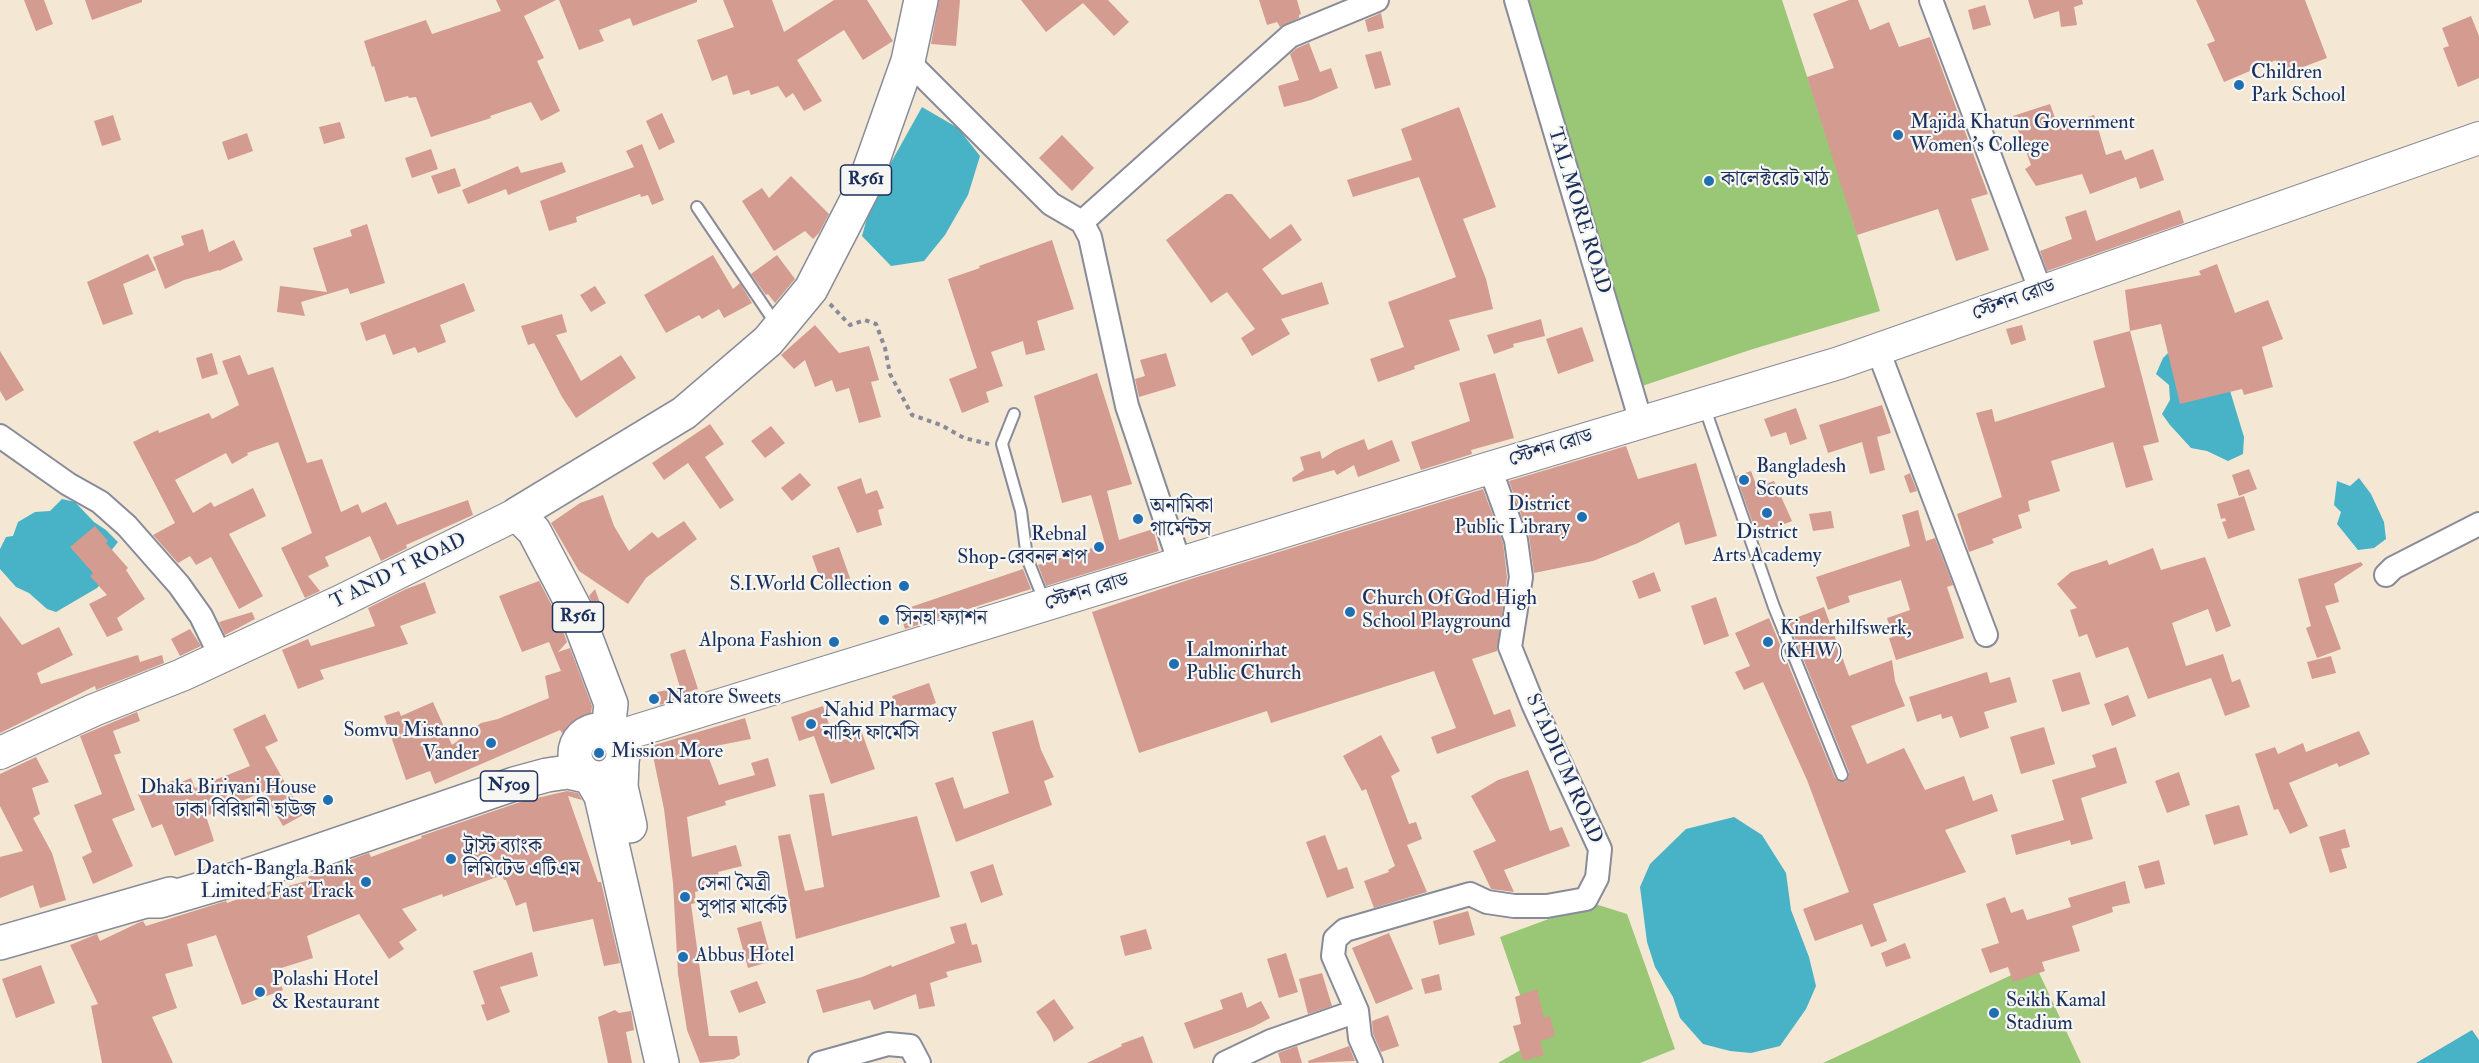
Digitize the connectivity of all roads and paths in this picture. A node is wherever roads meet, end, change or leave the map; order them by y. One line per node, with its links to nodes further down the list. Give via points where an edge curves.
1 (921, 0): 5 (main road, R561)
2 (1377, 0): 8 (street, via 1290,36)
3 (1516, 0): 15 (street, TAL MORE ROAD)
4 (1931, 0): 10 (street)
5 (908, 61): 8 (street, via 1051,204); 9 (main road, R561, via 863,188)
6 (2479, 138): 10 (main road, স্টেশন রোড)
7 (697, 207): 11 (lane)
8 (1082, 222): 21 (street, via 1090,237 1127,406)
9 (811, 289): 11 (main road, R561); 17 (path, via 850,325 865,320 876,324 890,374 912,415 964,438)
10 (2041, 292): 12 (main road, স্টেশন রোড)
11 (774, 335): 19 (main road, T AND T ROAD / R561, via 684,413)
12 (1878, 350): 13 (main road, স্টেশন রোড); 24 (street)
13 (1703, 403): 15 (main road, স্টেশন রোড); 29 (lane, via 1774,607)
14 (1014, 414): 17 (lane)
15 (1641, 422): 18 (main road, স্টেশন রোড)
16 (0, 436): 25 (street, via 100,502 127,526 179,585 201,616)
17 (1002, 444): 23 (lane, via 1021,511 1027,558)
18 (1486, 469): 21 (main road, স্টেশন রোড); 31 (street, STADIUM ROAD, via 1495,482 1516,540 1521,577 1510,647 1600,849 1597,878 1586,898 1576,901 1514,906 1487,902 1470,894 1345,930 1335,939 1333,956)
19 (517, 514): 25 (main road, T AND T ROAD, via 339,602); 26 (main road, R561, via 534,531 575,609 611,704)
20 (2479, 524): 22 (street)
21 (1180, 564): 23 (main road, স্টেশন রোড)
22 (2386, 575)
23 (1046, 606): 26 (main road, স্টেশন রোড)
24 (1986, 635)
25 (220, 655): 27 (main road, T AND T ROAD)
26 (615, 744): 28 (main road, N509, via 617,771 609,777 600,779); 28 (main road, via 598,730 581,737 576,746); 33 (main road)
27 (0, 753)
28 (582, 766): 30 (main road, N509, via 514,784 242,877); 32 (main road, via 601,796)
29 (1842, 775)
30 (0, 943)
31 (1357, 1011): 36 (street, via 1271,1041); 37 (street, STADIUM ROAD, via 1360,1038)
32 (662, 1063)
33 (680, 1063)
34 (820, 1063): 35 (street, via 888,1044 910,1046)
35 (919, 1063)
36 (1225, 1063)
37 (1371, 1063)

